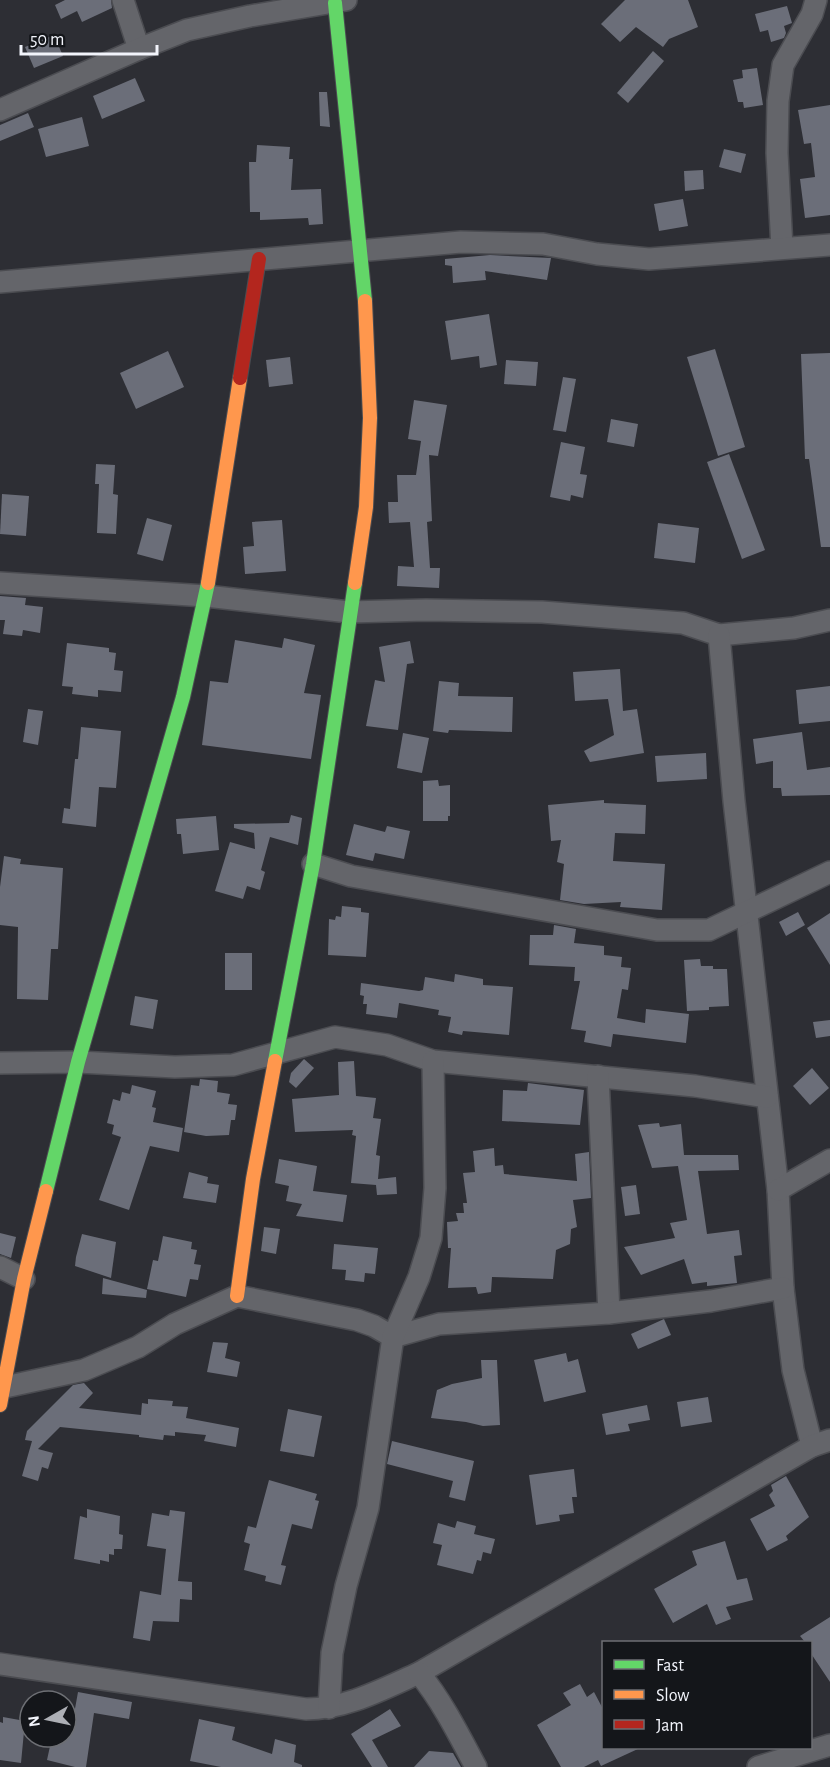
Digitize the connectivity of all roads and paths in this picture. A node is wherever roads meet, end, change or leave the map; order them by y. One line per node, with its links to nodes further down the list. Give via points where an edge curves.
1 (123, 0): 4 (street)
2 (816, 0): 7 (street, via 783,65 778,101)
3 (341, 2): 4 (street, via 250,15 187,30); 8 (street)
4 (139, 49): 5 (street)
5 (0, 110)
6 (830, 245): 7 (street)
7 (782, 248): 8 (street, via 649,259 543,244 461,242)
8 (362, 251): 9 (street); 13 (street, via 370,418 366,507)
9 (259, 259): 10 (street); 12 (street)
10 (0, 282)
11 (0, 583): 12 (street)
12 (206, 596): 13 (street); 21 (street, via 183,697)
13 (350, 612): 15 (street, via 542,612 683,623); 16 (street)
14 (830, 620): 15 (street, via 794,628)
15 (719, 634): 18 (street)
16 (313, 864): 18 (street, via 351,876 657,930 709,930); 19 (street)
17 (830, 872): 18 (street)
18 (746, 913): 24 (street)
19 (279, 1053): 20 (street, via 335,1037 387,1045); 21 (street, via 233,1065 176,1067); 30 (street, via 253,1179)
20 (433, 1061): 23 (street); 32 (street, via 435,1188 431,1238)
21 (78, 1062): 22 (street); 28 (street)
22 (0, 1063)
23 (598, 1076): 24 (street); 31 (street)
24 (767, 1097): 26 (street)
25 (830, 1160): 26 (street)
26 (778, 1190): 29 (street)
27 (0, 1267): 28 (street)
28 (24, 1279): 33 (street)
29 (783, 1288): 31 (street); 34 (street, via 793,1370)
30 (237, 1296): 32 (street, via 357,1320); 33 (street, via 84,1370)
31 (609, 1313): 32 (street, via 439,1324)
32 (393, 1337): 37 (street, via 368,1508 332,1653)
33 (2, 1396)
34 (821, 1443): 36 (street)
35 (0, 1664): 37 (street, via 306,1709)
36 (419, 1672): 37 (street, via 361,1699); 39 (street)
37 (328, 1708)
38 (830, 1744): 40 (street)
39 (476, 1767)
40 (758, 1767)

